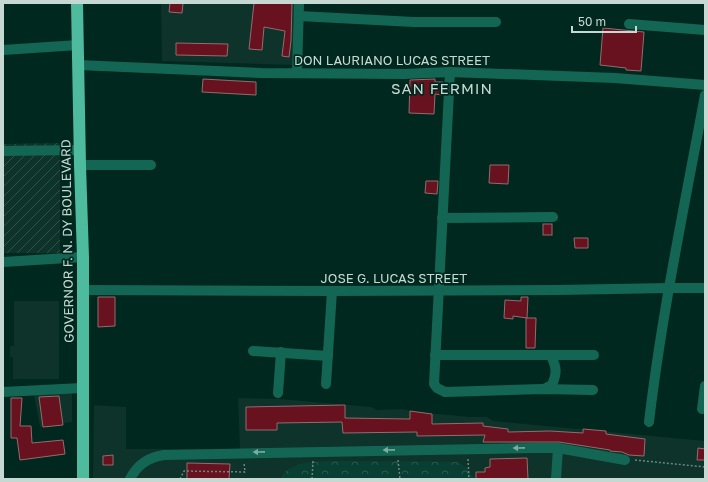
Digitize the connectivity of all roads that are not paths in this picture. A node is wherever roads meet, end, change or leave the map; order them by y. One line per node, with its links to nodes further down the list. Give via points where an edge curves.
1 (77, 3): 7 (highway, GOVERNOR F. N. DY BOULEVARD)
2 (299, 3): 3 (street)
3 (299, 16): 4 (street, via 414,22); 11 (street)
4 (496, 22)
5 (628, 24): 6 (street)
6 (705, 30)
7 (78, 45): 8 (street); 9 (highway, GOVERNOR F. N. DY BOULEVARD)
8 (3, 50)
9 (78, 64): 11 (street, DON LAURIANO LUCAS STREET, via 197,71); 14 (highway, GOVERNOR F. N. DY BOULEVARD)
10 (450, 72): 11 (street, DON LAURIANO LUCAS STREET); 12 (street, DON LAURIANO LUCAS STREET, via 615,78); 19 (street)
11 (297, 73)
12 (705, 85)
13 (705, 95): 22 (street)
14 (79, 150): 15 (street); 17 (highway, GOVERNOR F. N. DY BOULEVARD)
15 (3, 151)
16 (151, 164): 17 (street)
17 (80, 165): 20 (highway, GOVERNOR F. N. DY BOULEVARD)
18 (553, 217): 19 (street)
19 (442, 218): 25 (street)
20 (83, 257): 21 (street); 24 (highway, GOVERNOR F. N. DY BOULEVARD)
21 (3, 262)
22 (670, 288): 23 (street, JOSE G. LUCAS STREET); 25 (street, JOSE G. LUCAS STREET); 41 (street)
23 (705, 288)
24 (83, 290): 26 (street, JOSE G. LUCAS STREET); 35 (highway, GOVERNOR F. N. DY BOULEVARD)
25 (438, 290): 26 (street, JOSE G. LUCAS STREET); 29 (street)
26 (332, 291): 30 (street)
27 (253, 351): 28 (street)
28 (281, 352): 30 (street); 39 (street)
29 (436, 355): 31 (street); 36 (street, via 434,384 440,391)
30 (328, 356): 33 (street)
31 (551, 356): 32 (street); 36 (street, via 556,366 554,380 552,385)
32 (594, 356)
33 (326, 384)
34 (705, 386): 40 (street)
35 (82, 388): 38 (street); 44 (highway, GOVERNOR F. N. DY BOULEVARD)
36 (542, 389): 37 (street)
37 (593, 390)
38 (3, 392)
39 (278, 393)
40 (702, 409)
41 (649, 422)
42 (558, 448): 43 (street); 45 (street, one-way to 45, via 156,456 136,469); 46 (street)
43 (625, 460)
44 (83, 479)
45 (130, 479)
46 (556, 479)

